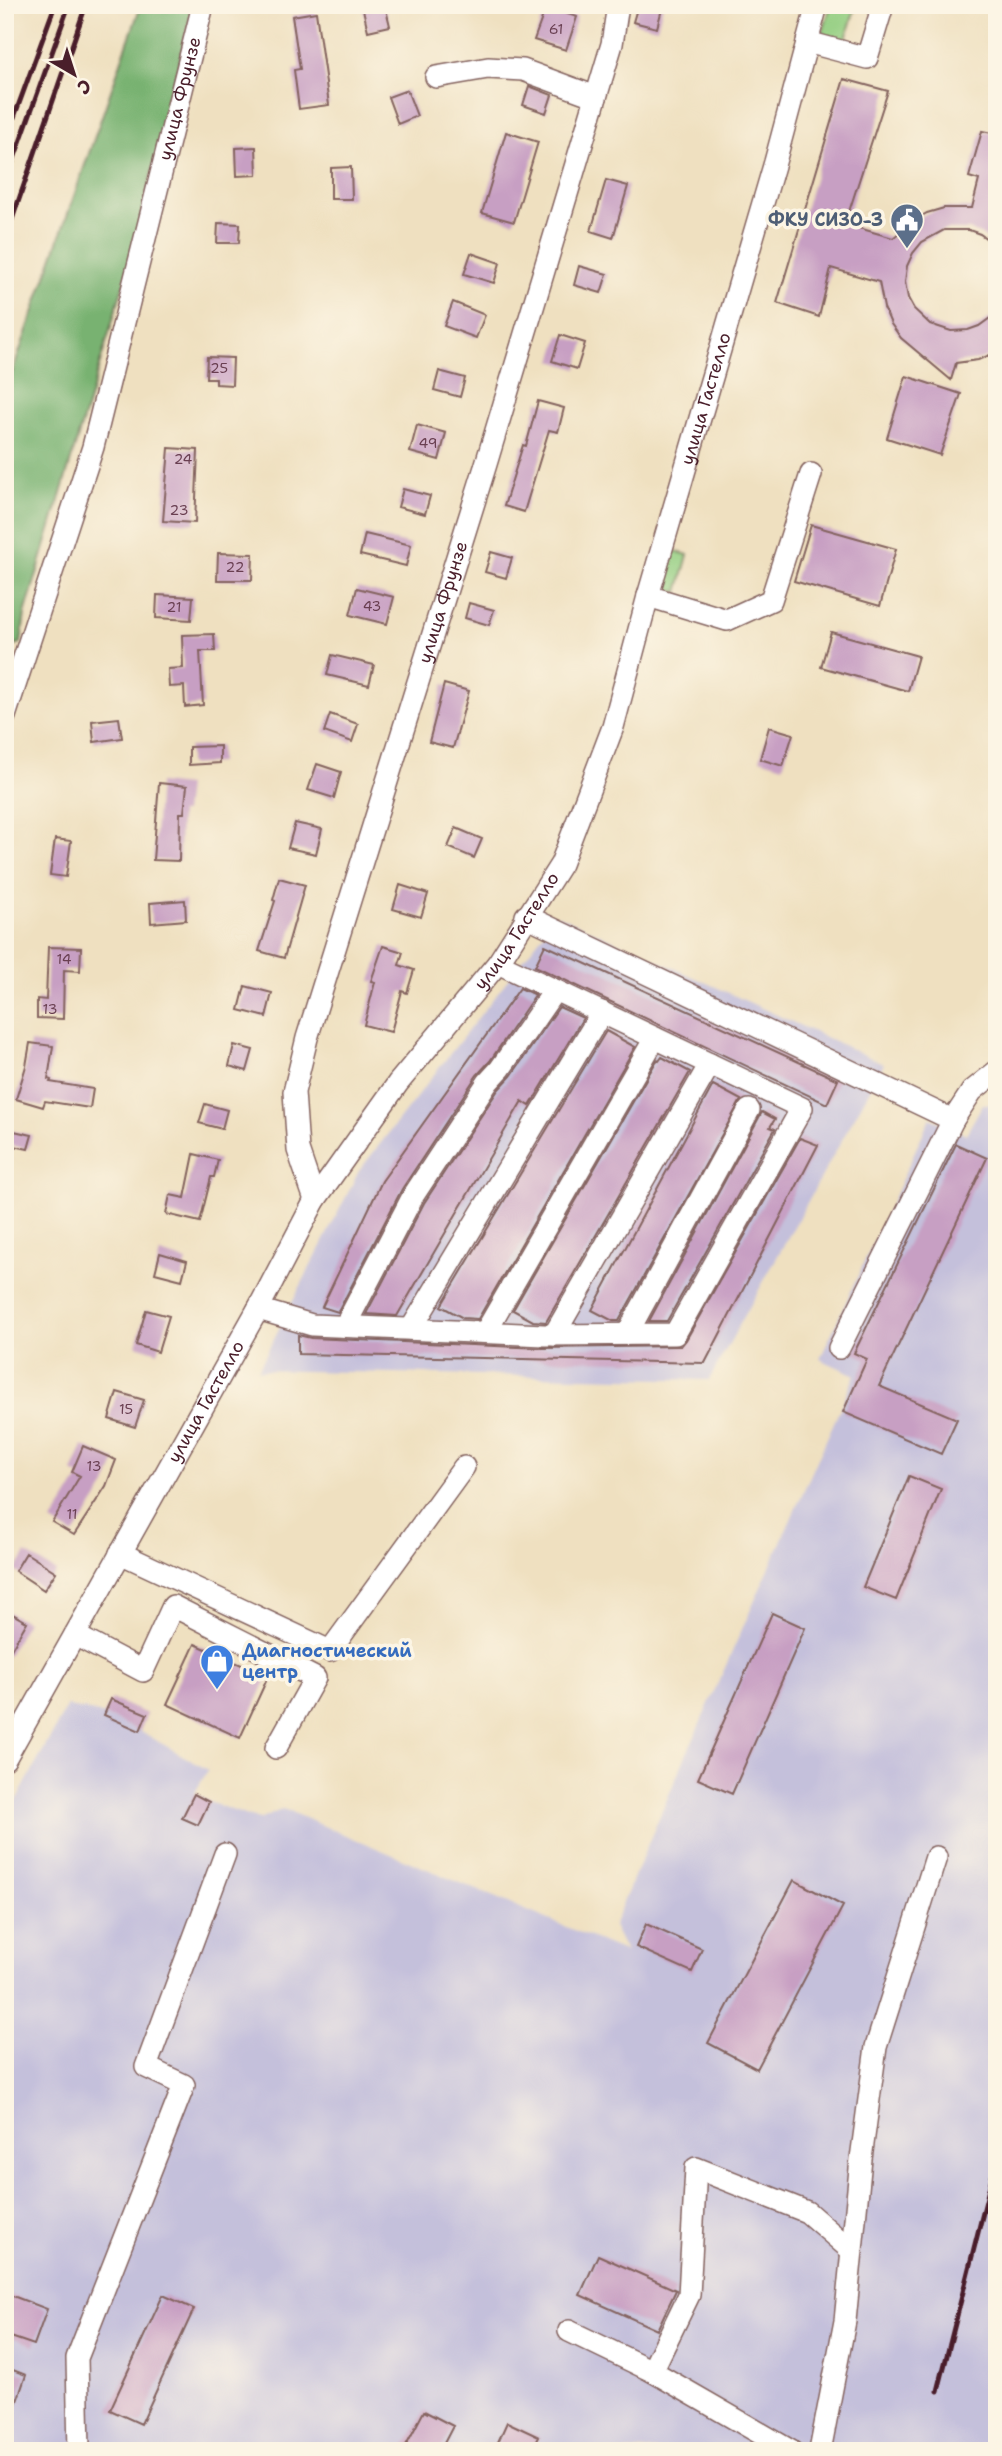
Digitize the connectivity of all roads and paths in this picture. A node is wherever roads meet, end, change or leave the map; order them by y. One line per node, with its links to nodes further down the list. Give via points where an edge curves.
1 (203, 5): 10 (street, улица Фрунзе, via 93,447)
2 (618, 5): 7 (street, улица Фрунзе)
3 (817, 5): 5 (street, улица Гастелло)
4 (883, 5): 5 (street, via 867,58)
5 (807, 42): 9 (street, улица Гастелло)
6 (436, 77): 7 (street, via 488,68 523,70)
7 (596, 97): 20 (street, улица Фрунзе, via 307,1038 294,1092 298,1150)
8 (811, 474): 9 (street, via 771,600 727,620)
9 (648, 596): 11 (street, улица Гастелло, via 613,727 561,864)
10 (5, 716)
11 (526, 916): 12 (street, улица Гастелло); 19 (street)
12 (498, 963): 13 (street); 20 (street, улица Гастелло, via 398,1083)
13 (555, 990): 14 (street); 22 (street, via 412,1196)
14 (602, 1013): 15 (street); 23 (street)
15 (655, 1038): 16 (street); 24 (street)
16 (710, 1064): 25 (street, via 802,1108 675,1334); 26 (street)
17 (997, 1072): 19 (street, via 972,1091)
18 (749, 1110): 25 (street)
19 (953, 1120): 27 (street)
20 (315, 1200): 21 (street, улица Гастелло)
21 (258, 1308): 22 (street, via 312,1325); 29 (street, улица Гастелло)
22 (345, 1326): 23 (street)
23 (411, 1329): 24 (street)
24 (486, 1331): 26 (street)
25 (627, 1334): 26 (street)
26 (554, 1335)
27 (839, 1348)
28 (464, 1467): 31 (street)
29 (120, 1553): 30 (street, улица Гастелло); 31 (street)
30 (75, 1635): 32 (street, via 143,1671 173,1606); 34 (street, улица Гастелло)
31 (330, 1651): 32 (street, via 333,1659)
32 (315, 1678): 33 (street)
33 (276, 1748)
34 (5, 1759)
35 (225, 1854): 40 (street, via 146,2067 184,2085 77,2358)
36 (936, 1857): 37 (street, via 876,2047)
37 (852, 2251): 39 (street, via 807,2212 696,2168 689,2295); 42 (street, via 845,2321)
38 (569, 2331): 39 (street)
39 (652, 2371): 41 (street)
40 (79, 2451)
41 (791, 2451)
42 (820, 2451)

